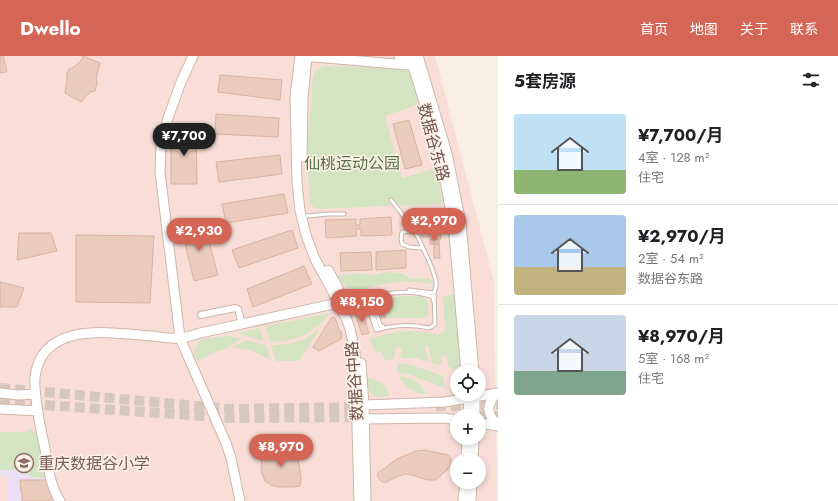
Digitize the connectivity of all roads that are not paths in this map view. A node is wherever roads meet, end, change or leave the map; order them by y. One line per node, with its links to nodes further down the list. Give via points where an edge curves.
1 (193, 56): 18 (street, via 181,82 161,144 160,172)
2 (304, 56): 4 (street); 7 (street, 数据谷中路, via 302,174); 14 (street, 数据谷中路, via 295,97 299,207 318,264 333,292)
3 (399, 56): 4 (street)
4 (415, 60): 19 (street, 数据谷东路, via 440,155 453,223); 20 (street, 数据谷东路, via 447,153 461,224)
5 (391, 200): 8 (lane)
6 (344, 214): 7 (lane)
7 (307, 216): 14 (street, 数据谷中路, via 320,255)
8 (413, 231): 9 (lane); 9 (lane, via 402,232 402,244)
9 (422, 248): 10 (lane, via 436,281)
10 (434, 293): 12 (lane, via 398,290); 17 (lane, via 435,324 431,327 400,325)
11 (373, 296): 11 (lane, via 372,301 381,326 431,326 434,323 433,297 398,292); 12 (lane)
12 (366, 298): 13 (lane); 14 (lane); 17 (lane)
13 (367, 304): 14 (lane); 17 (lane, via 376,330)
14 (344, 305): 16 (street); 26 (street, 数据谷中路, via 353,319 360,343); 37 (street, 数据谷中路, via 355,352)
15 (201, 315): 16 (street, via 235,308 238,309)
16 (242, 324): 18 (street)
17 (378, 329)
18 (180, 338): 23 (street, via 103,332 80,333 66,337 51,345 42,354 37,366); 36 (street, via 226,443)
19 (465, 365)
20 (473, 365)
21 (0, 393): 23 (street)
22 (497, 393): 24 (street); 32 (street, via 490,401 489,408 492,419)
23 (35, 394): 28 (street)
24 (486, 394)
25 (450, 401): 26 (street)
26 (364, 405): 29 (street, 数据谷中路)
27 (0, 409): 28 (street)
28 (38, 411): 35 (street, via 50,478)
29 (364, 419): 30 (street); 38 (street, 数据谷中路)
30 (450, 419)
31 (486, 424): 32 (street)
32 (498, 425)
33 (464, 489): 39 (street)
34 (471, 489): 40 (street)
35 (60, 501)
36 (240, 501)
37 (359, 501)
38 (366, 501)
39 (463, 501)
40 (470, 501)

